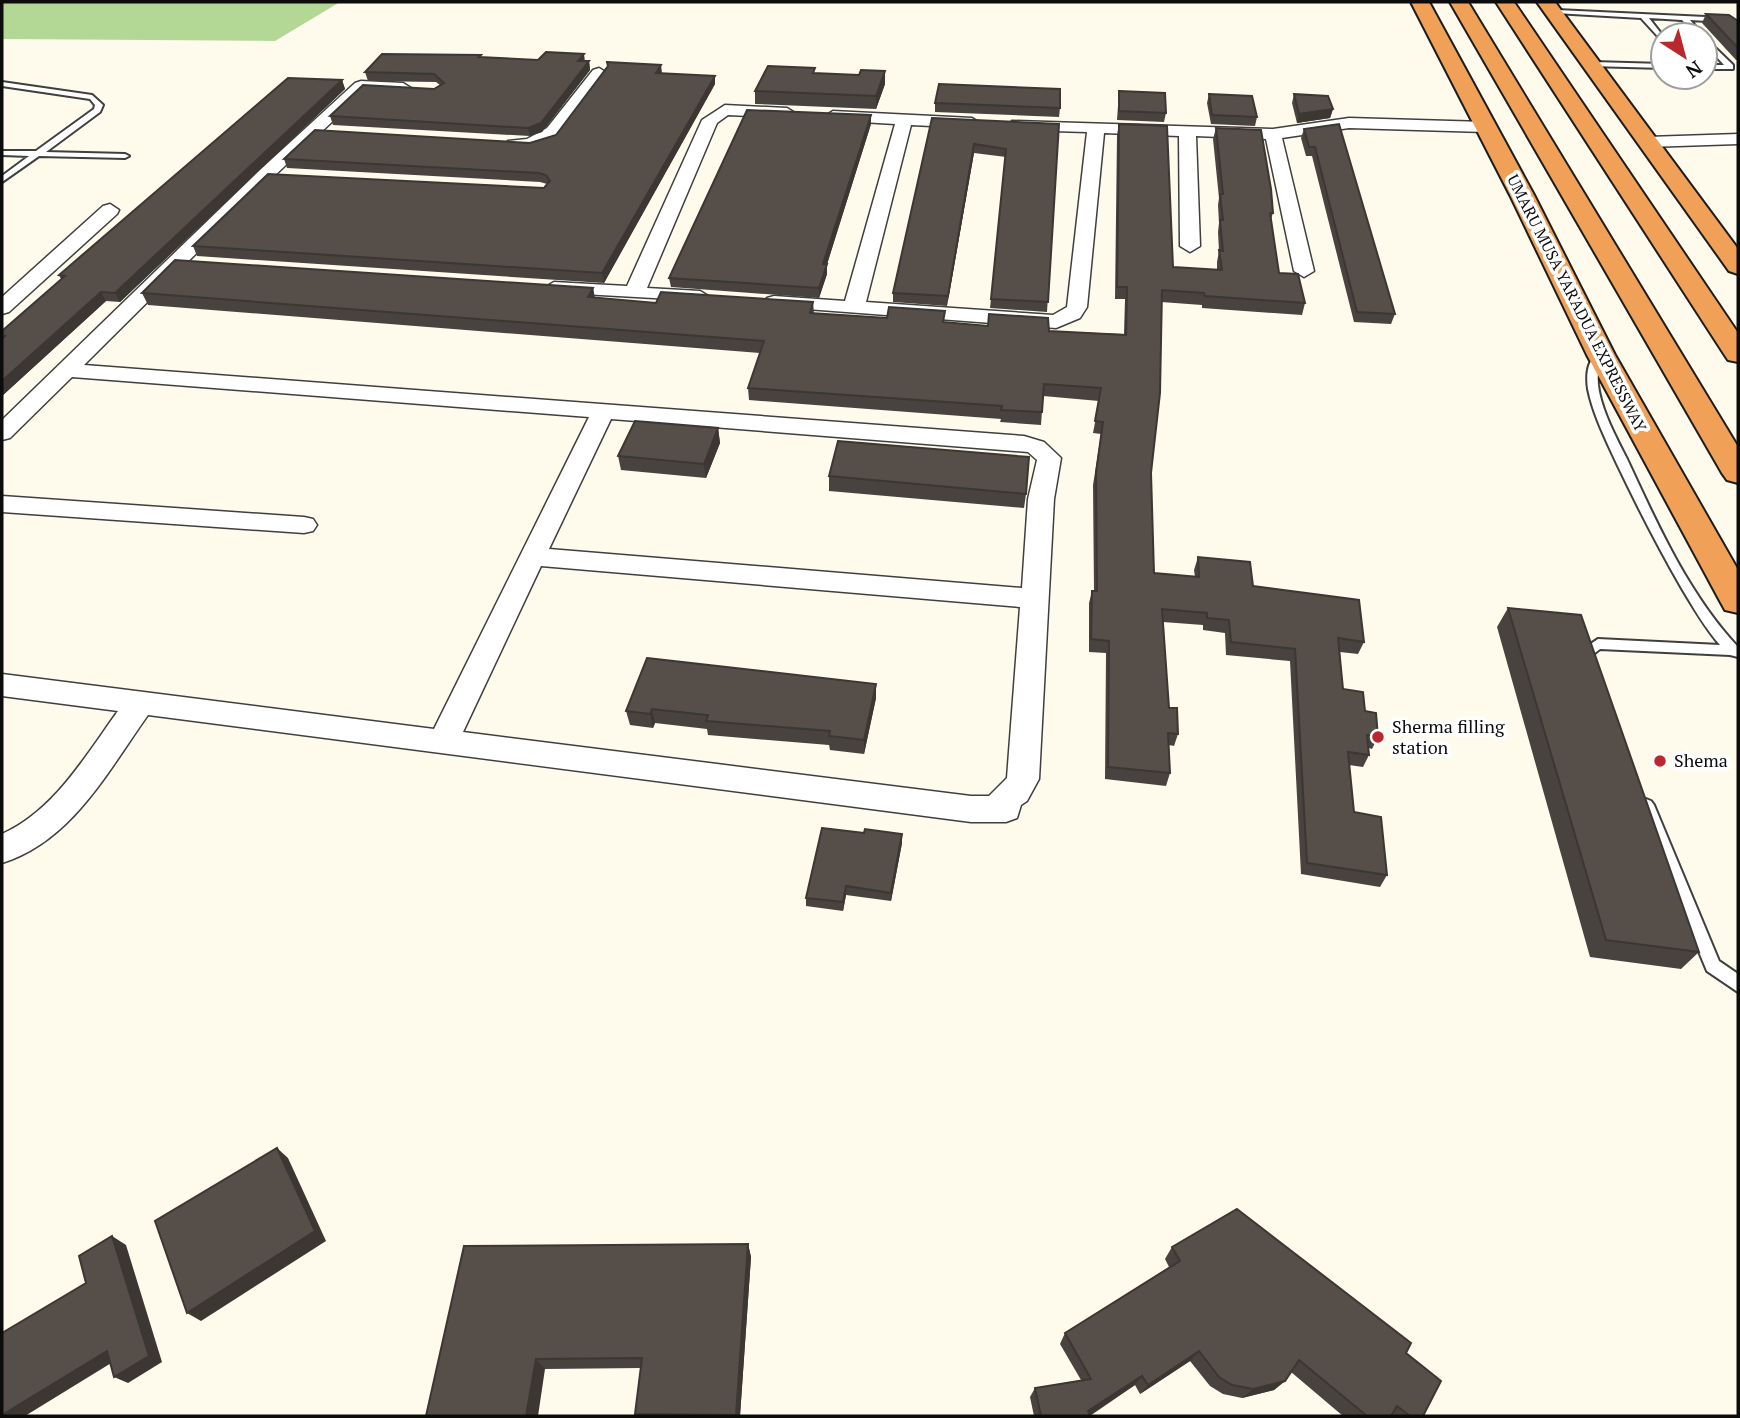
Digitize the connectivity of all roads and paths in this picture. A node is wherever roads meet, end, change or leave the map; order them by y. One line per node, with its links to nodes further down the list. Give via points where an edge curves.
1 (1420, 2): 18 (highway, UMARU MUSA YAR'ADUA EXPRESSWAY)
2 (1459, 2): 50 (highway)
3 (1505, 2): 45 (highway)
4 (1552, 7): 5 (lane); 11 (highway)
5 (1643, 16): 6 (lane); 8 (lane)
6 (1684, 18): 7 (lane); 9 (lane, via 1727,20)
7 (1687, 21)
8 (1649, 23)
9 (1738, 29)
10 (1719, 53): 13 (lane)
11 (1593, 64): 12 (lane); 25 (highway)
12 (1649, 66)
13 (1734, 67)
14 (599, 73): 26 (street, via 550,138 531,144)
15 (2, 85): 28 (lane, via 97,101 97,110)
16 (424, 89): 20 (street, via 361,86)
17 (904, 120): 19 (street); 40 (street, via 725,110 710,120); 43 (street)
18 (1486, 127): 23 (street, via 1349,123); 46 (highway, UMARU MUSA YAR'ADUA EXPRESSWAY)
19 (1096, 128): 21 (street); 43 (street, via 1073,314 1056,322)
20 (312, 131): 22 (street); 30 (street)
21 (1187, 131): 23 (street); 34 (street)
22 (340, 133)
23 (1273, 134): 38 (street)
24 (1738, 139): 25 (street)
25 (1648, 142): 37 (highway)
26 (492, 143)
27 (2, 153): 28 (lane)
28 (39, 154): 29 (lane); 32 (lane)
29 (125, 156)
30 (266, 174): 31 (street); 35 (street)
31 (293, 175)
32 (2, 180)
33 (110, 210): 44 (street)
34 (1190, 246)
35 (176, 262): 36 (street); 47 (street)
36 (204, 264)
37 (1738, 266)
38 (1304, 271)
39 (537, 287): 40 (street)
40 (634, 293): 41 (street)
41 (716, 298)
42 (758, 301): 43 (street)
43 (854, 307)
44 (2, 308)
45 (1738, 354)
46 (1601, 355): 55 (highway, UMARU MUSA YAR'ADUA EXPRESSWAY); 56 (lane, via 1594,364 1594,390 1614,444 1666,547)
47 (66, 370): 48 (street); 49 (street)
48 (603, 412): 53 (street); 54 (street, via 1036,447 1049,458 1041,499)
49 (2, 433)
50 (1738, 473)
51 (2, 504): 52 (street)
52 (304, 525)
53 (534, 557): 54 (street); 60 (street)
54 (1035, 599): 60 (street, via 1023,779 1016,792 1003,800 1006,809 971,809)
55 (1738, 601)
56 (1735, 652): 57 (lane, via 1598,644 1583,654)
57 (1594, 679)
58 (2, 685): 59 (street)
59 (140, 703): 60 (street); 62 (street, via 60,811 17,844)
60 (444, 740)
61 (1640, 791): 63 (lane, via 1713,966)
62 (2, 849)
63 (1738, 984)

